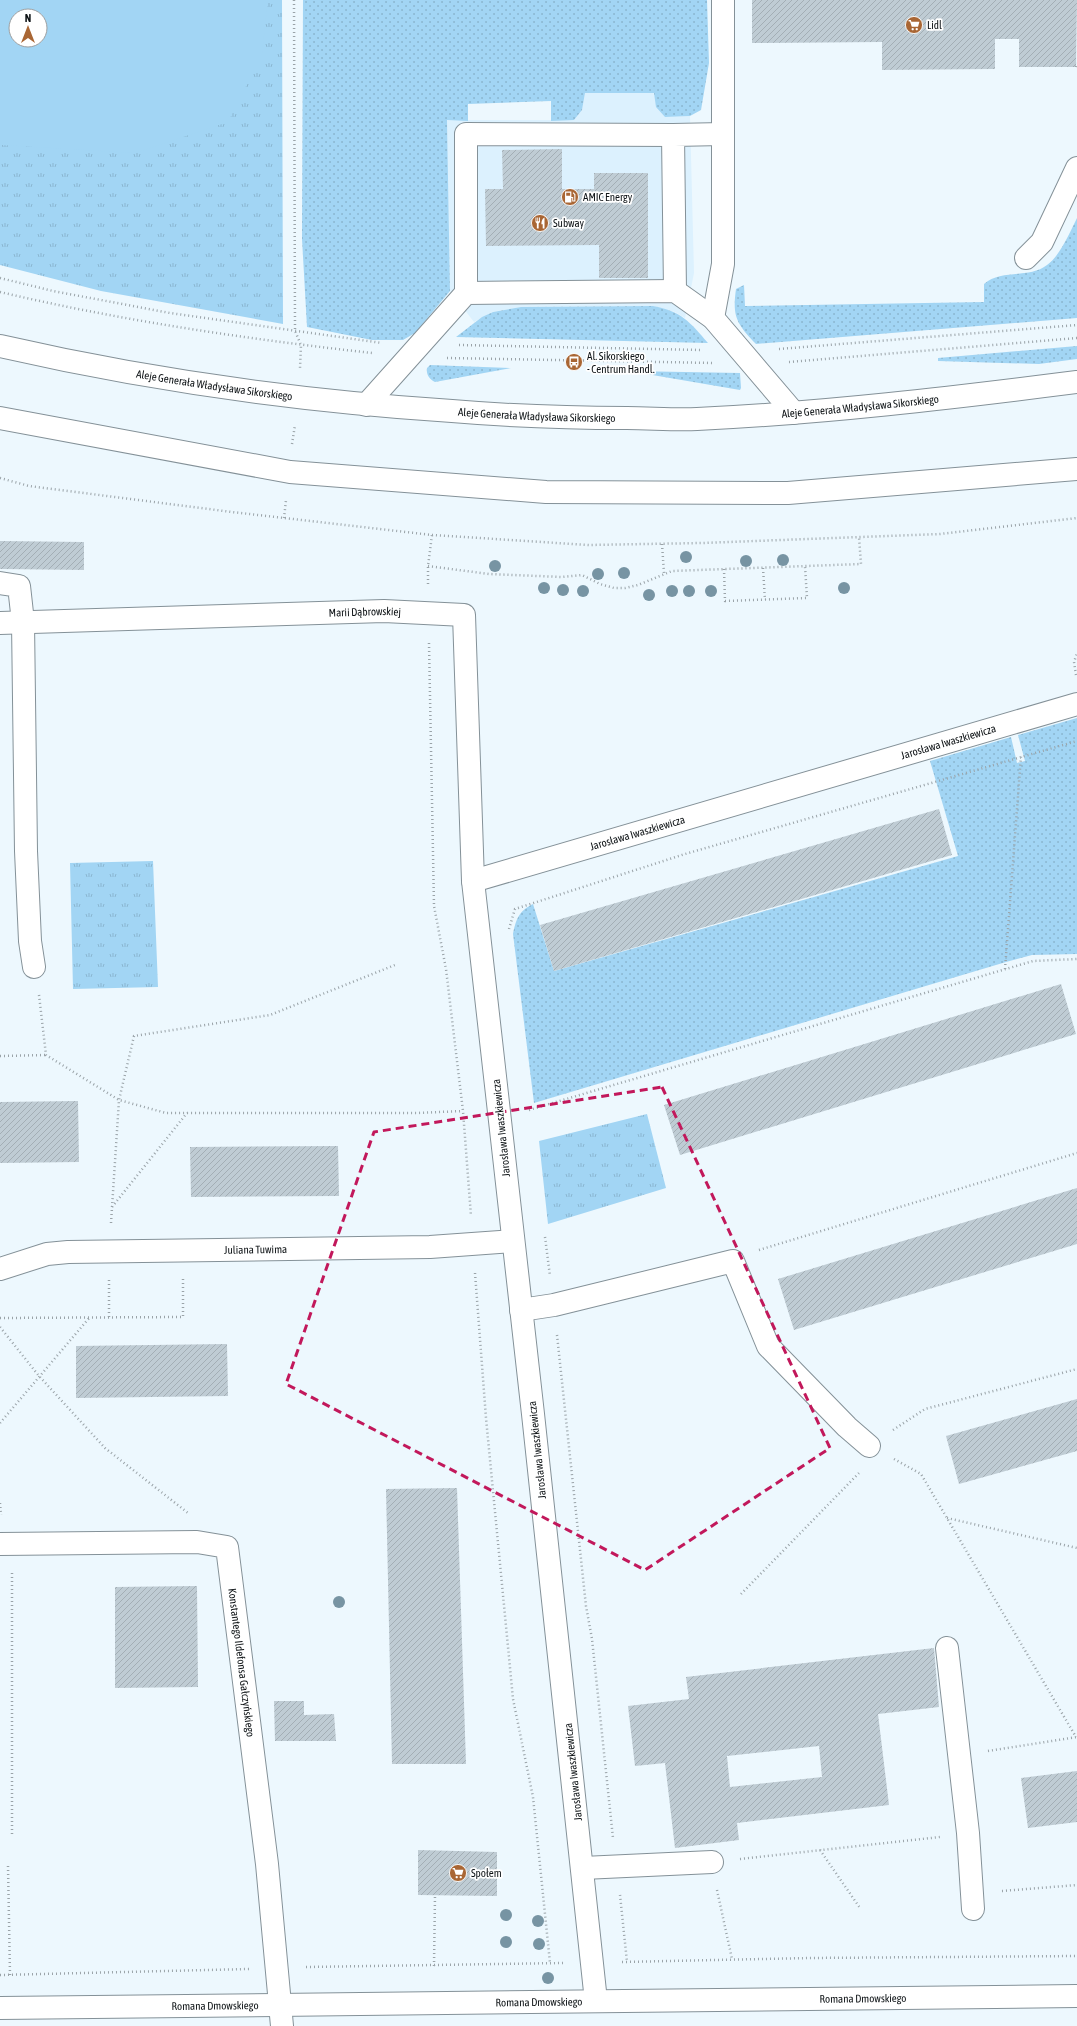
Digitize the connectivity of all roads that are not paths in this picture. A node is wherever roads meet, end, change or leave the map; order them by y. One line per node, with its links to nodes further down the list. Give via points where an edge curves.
1 (723, 0): 2 (main road)
2 (723, 134): 3 (main road); 8 (main road, via 723,264)
3 (673, 136): 6 (main road); 7 (main road, via 466,134)
4 (1077, 168): 5 (main road, via 1042,242)
5 (1026, 258)
6 (675, 291): 7 (main road); 8 (main road)
7 (466, 293): 11 (main road)
8 (713, 318): 12 (main road)
9 (0, 346): 11 (main road, Aleje Generała Władysława Sikorskiego, via 166,378)
10 (1077, 382): 12 (main road, Aleje Generała Władysława Sikorskiego)
11 (366, 405): 12 (main road, Aleje Generała Władysława Sikorskiego, via 533,417 695,419)
12 (794, 413)
13 (0, 418): 14 (main road, via 290,472 546,492 788,493)
14 (1077, 470)
15 (0, 583): 16 (main road, via 19,586)
16 (23, 622): 17 (main road, Marii Dąbrowskiej); 19 (main road, Marii Dąbrowskiej, via 384,611 464,615); 20 (main road, via 26,851 30,941)
17 (0, 623)
18 (1077, 704): 19 (main road, Jarosława Iwaszkiewicza)
19 (473, 881): 21 (main road, Jarosława Iwaszkiewicza)
20 (34, 967)
21 (514, 1241): 22 (main road, Juliana Tuwima, via 430,1247 47,1254); 23 (main road, Jarosława Iwaszkiewicza)
22 (0, 1269)
23 (521, 1310): 24 (main road, via 554,1305 733,1261 768,1346); 28 (main road, Jarosława Iwaszkiewicza)
24 (869, 1446)
25 (6, 1544): 33 (main road, Konstantego Ildefonsa Gałczyńskiego, via 197,1542 227,1547 267,1864)
26 (947, 1648): 29 (main road)
27 (712, 1862): 28 (main road)
28 (583, 1868): 31 (main road, Jarosława Iwaszkiewicza)
29 (973, 1901)
30 (1077, 1996): 31 (main road, Romana Dmowskiego)
31 (596, 2001): 33 (main road, Romana Dmowskiego)
32 (0, 2008): 33 (main road, Romana Dmowskiego)
33 (281, 2015)

